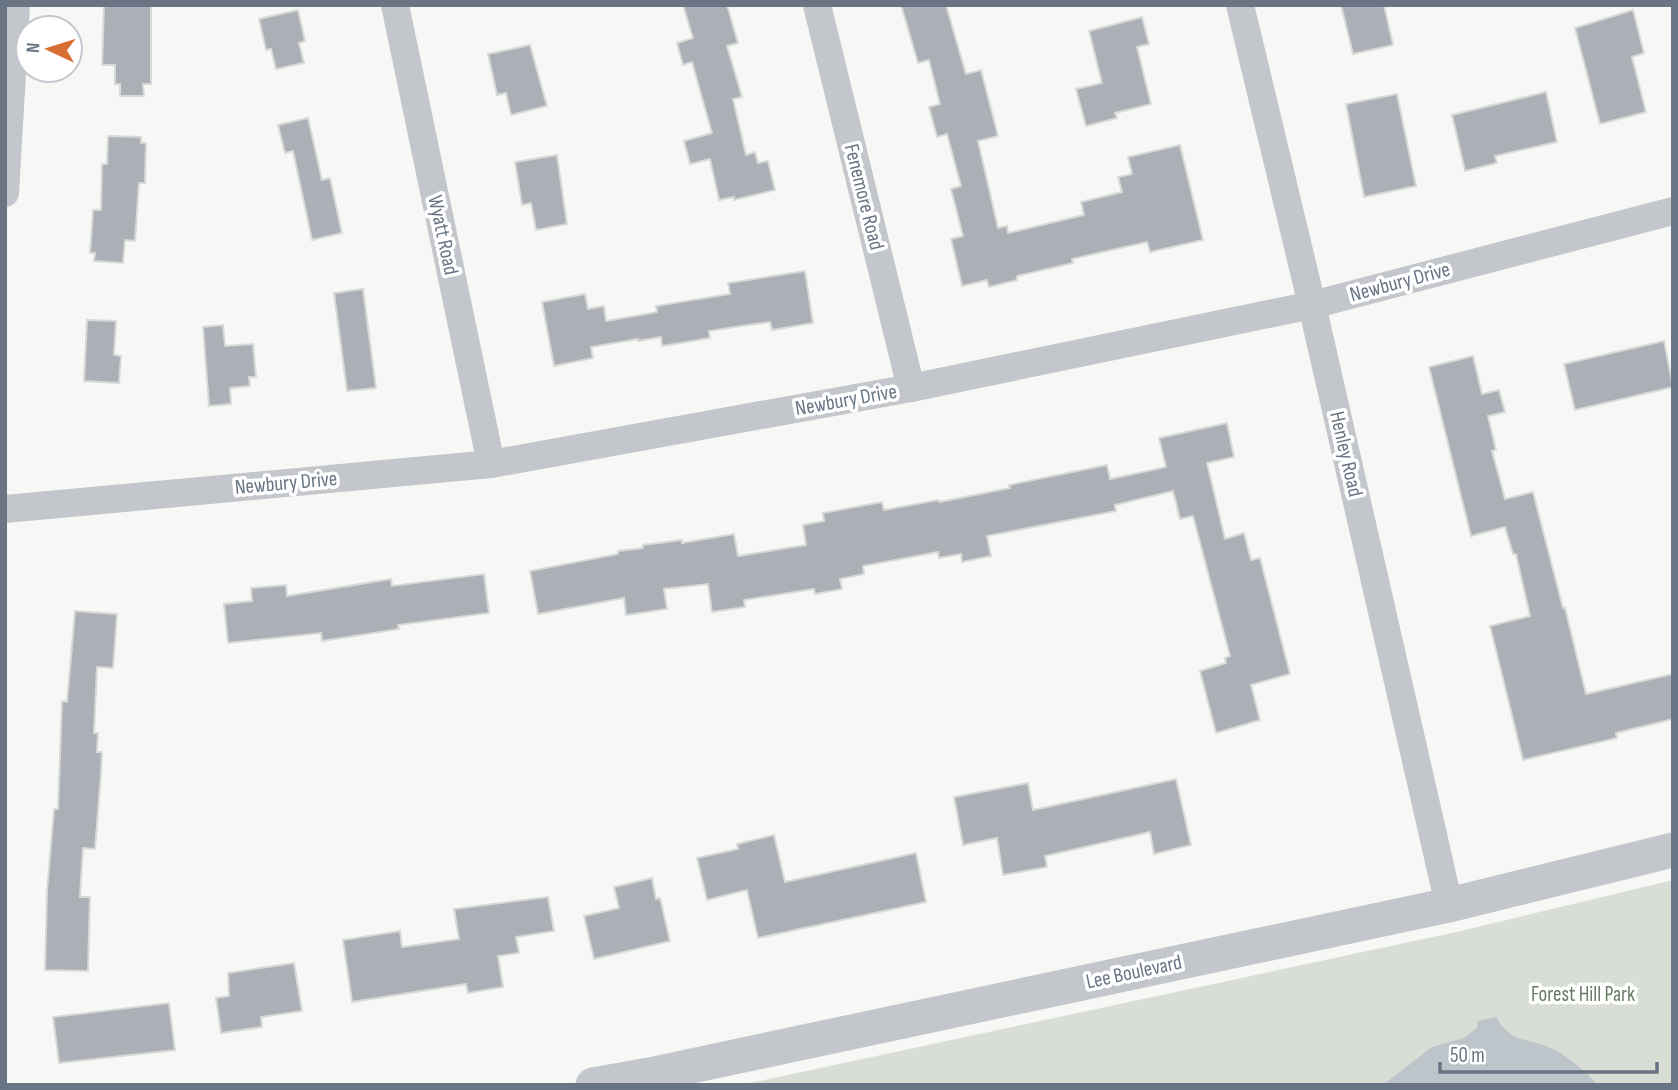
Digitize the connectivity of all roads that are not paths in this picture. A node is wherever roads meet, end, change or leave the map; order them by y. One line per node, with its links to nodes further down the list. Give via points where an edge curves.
1 (16, 5): 5 (street)
2 (394, 5): 9 (street, Wyatt Road)
3 (817, 5): 8 (street, Fenemore Road)
4 (1240, 5): 7 (street, Henley Road)
5 (5, 193)
6 (1673, 211): 7 (street, Newbury Drive)
7 (1312, 305): 8 (street, Newbury Drive); 12 (street, Henley Road)
8 (911, 388): 9 (street, Newbury Drive)
9 (491, 464): 10 (street, Newbury Drive)
10 (5, 509)
11 (1673, 850): 12 (street, Lee Boulevard)
12 (1449, 905): 13 (street, Lee Boulevard)
13 (593, 1085)

